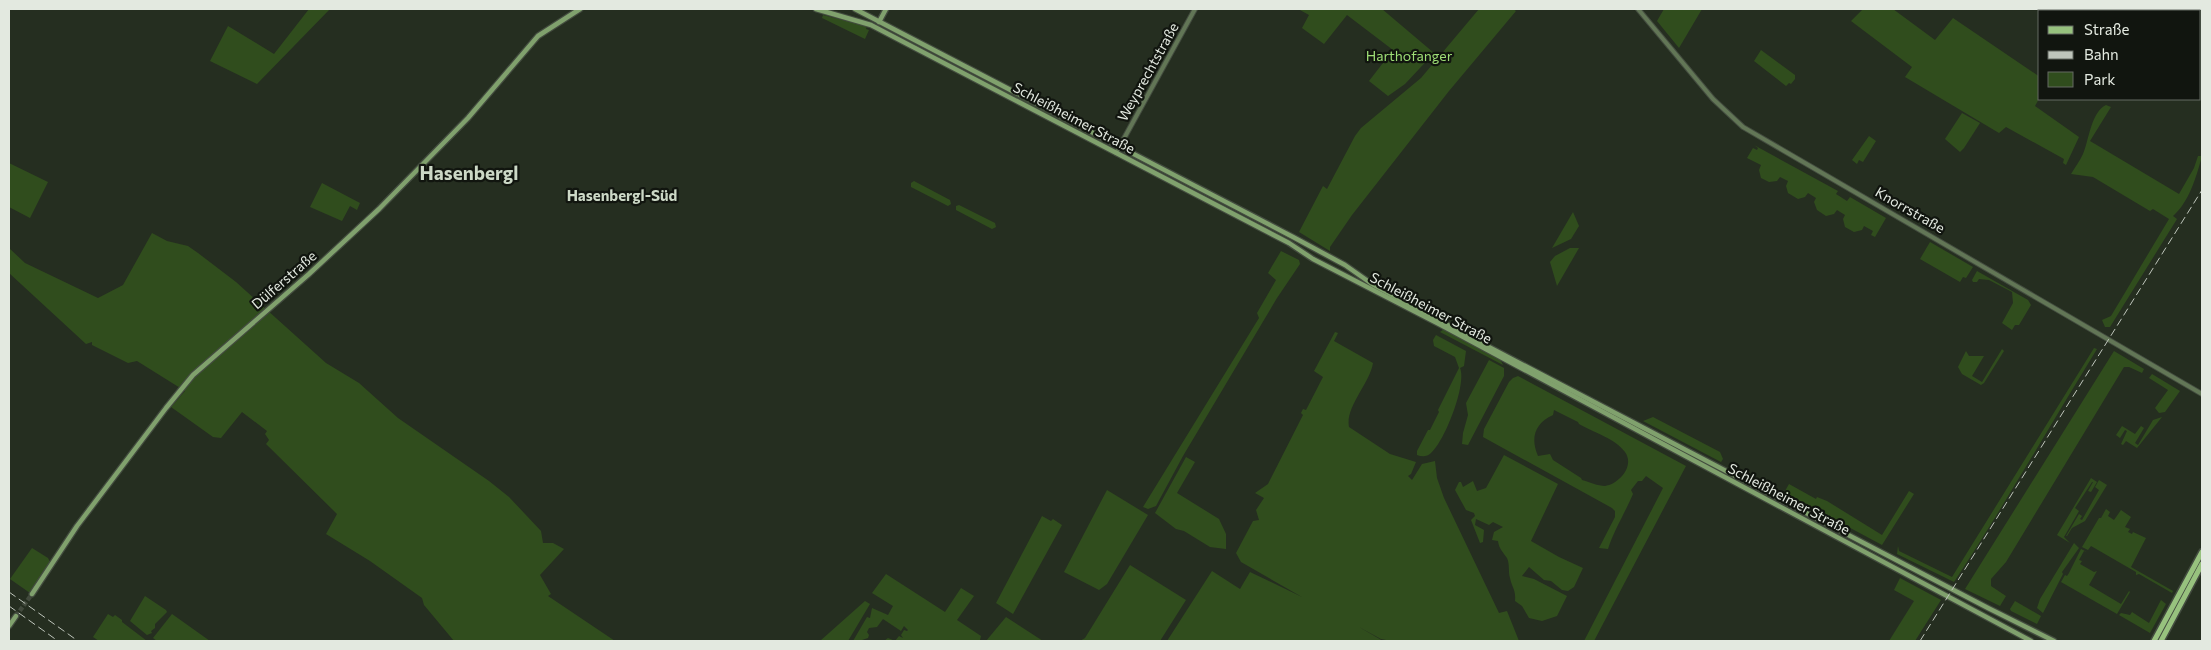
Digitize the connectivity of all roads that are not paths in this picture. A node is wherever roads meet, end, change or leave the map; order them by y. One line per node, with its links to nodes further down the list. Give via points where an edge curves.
1 (580, 9): 16 (main road, Dülferstraße, via 538,36 468,118 379,209 190,379 77,526)
2 (816, 9): 8 (main road, Schleißheimer Straße)
3 (855, 9): 7 (main road, Schleißheimer Straße)
4 (886, 9): 7 (main road)
5 (1195, 9): 11 (street, Weyprechtstraße)
6 (1638, 9): 13 (street, Knorrstraße, via 1713,99 1743,127)
7 (879, 21): 8 (main road); 9 (main road, Schleißheimer Straße)
8 (876, 28): 10 (main road, Schleißheimer Straße)
9 (909, 37): 10 (main road, via 905,39); 11 (main road, Schleißheimer Straße)
10 (906, 43): 12 (main road, Schleißheimer Straße)
11 (1120, 146): 12 (street, Weyprechtstraße); 17 (main road, Schleißheimer Straße, via 1335,260 1464,334)
12 (1116, 153): 19 (main road, Schleißheimer Straße)
13 (2202, 394)
14 (2202, 552): 23 (main road)
15 (2202, 564): 24 (main road)
16 (32, 594)
17 (2002, 614): 19 (main road); 22 (main road, Schleißheimer Straße)
18 (16, 616): 20 (main road)
19 (1997, 623): 21 (main road, Schleißheimer Straße)
20 (9, 626)
21 (2031, 641)
22 (2054, 641)
23 (2154, 641)
24 (2161, 641)

